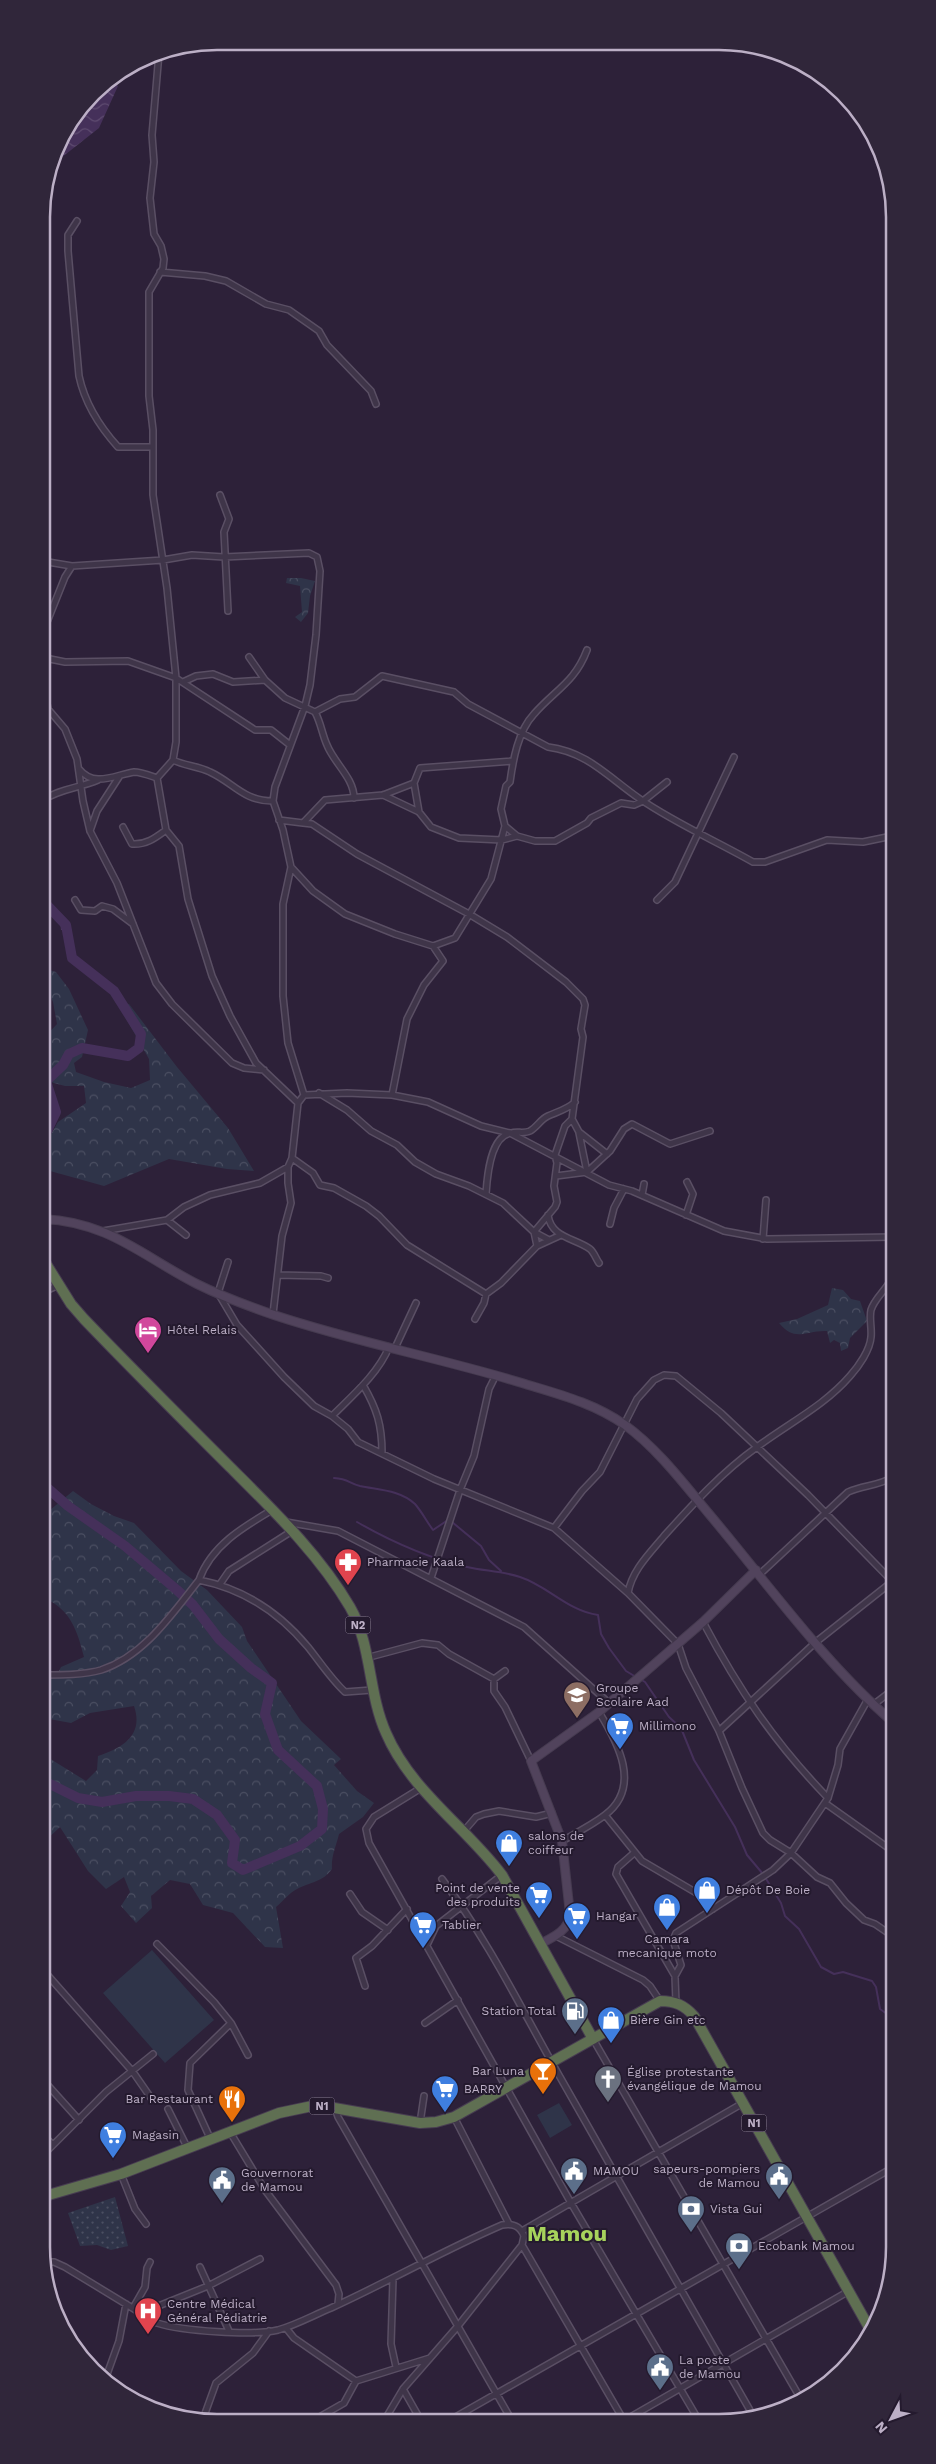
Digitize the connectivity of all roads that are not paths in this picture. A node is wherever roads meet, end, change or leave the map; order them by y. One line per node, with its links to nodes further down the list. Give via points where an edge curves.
1 (158, 61): 3 (street, via 150,198 154,234 164,259)
2 (76, 221): 5 (street, via 68,235 68,251 83,395 92,413 118,447)
3 (160, 272): 4 (street, via 226,281 266,304 289,310 319,331 371,391); 5 (street, via 149,292 148,304)
4 (376, 404)
5 (153, 447): 8 (street, via 153,495)
6 (220, 495): 7 (street, via 229,519 224,532)
7 (224, 557): 8 (street, via 192,555); 11 (street); 19 (street, via 309,553 317,557 320,571 316,635)
8 (164, 560): 10 (street); 16 (street)
9 (50, 562): 10 (street)
10 (72, 566): 12 (street)
11 (228, 611)
12 (50, 614)
13 (588, 650): 22 (street, via 572,679 532,716)
14 (249, 656): 17 (street)
15 (50, 659): 16 (street, via 128,662)
16 (176, 678): 18 (street); 25 (street, via 176,742)
17 (265, 680): 18 (street, via 233,682 213,674); 19 (street, via 285,698)
18 (183, 682): 23 (street, via 255,730 271,730)
19 (305, 706): 21 (street); 23 (street)
20 (50, 711): 27 (street, via 65,729)
21 (315, 712): 22 (street, via 340,699 355,697 382,676 454,692 468,704); 36 (street, via 327,746 354,789)
22 (523, 732): 26 (street); 38 (street, via 548,747 562,749 598,766)
23 (290, 745): 37 (street)
24 (734, 756): 46 (street)
25 (172, 760): 29 (street); 37 (street, via 210,772 258,801)
26 (512, 760): 32 (street, via 420,768); 42 (street, via 510,782 506,786 501,809)
27 (79, 768): 30 (street, via 90,778); 33 (street)
28 (119, 777): 29 (street, via 136,772); 30 (street); 45 (street, via 97,811)
29 (157, 778): 44 (street)
30 (98, 780): 33 (street)
31 (668, 782): 38 (street)
32 (414, 783): 35 (street); 39 (street)
33 (81, 788): 34 (street); 45 (street)
34 (50, 795)
35 (383, 795): 36 (street); 39 (street)
36 (354, 798): 41 (street, via 326,800)
37 (273, 801): 40 (street)
38 (643, 801): 46 (street); 47 (street, via 634,805 621,804 555,841 535,841)
39 (420, 812): 49 (street, via 431,827 460,838)
40 (279, 820): 41 (street); 50 (street)
41 (303, 822): 53 (street, via 312,824 357,854)
42 (505, 826): 47 (street); 49 (street)
43 (123, 827): 44 (street, via 132,844 153,840)
44 (166, 830): 56 (street, via 179,846 188,898 212,976 230,1016 256,1062)
45 (90, 831): 54 (street, via 108,863)
46 (699, 832): 48 (street, via 757,863 827,840 863,842); 52 (street, via 675,882)
47 (517, 836): 49 (street)
48 (886, 837)
49 (502, 840): 53 (street, via 491,879)
50 (291, 868): 55 (street, via 313,891 345,914); 58 (street, via 283,904 283,996 288,1044)
51 (75, 900): 54 (street, via 81,910 95,911 102,906 113,909)
52 (657, 900)
53 (469, 914): 55 (street, via 455,938); 60 (street, via 507,937 583,998 583,1037)
54 (134, 925): 56 (street, via 156,983 172,1004 232,1063)
55 (433, 946): 59 (street, via 443,961 424,985 407,1019)
56 (264, 1070): 61 (street)
57 (319, 1093): 58 (street); 59 (street); 75 (street, via 347,1110 371,1132 397,1145 415,1162)
58 (304, 1095): 61 (street)
59 (392, 1095): 65 (street, via 428,1102 481,1126)
60 (576, 1102): 62 (street); 65 (street, via 548,1116 526,1133)
61 (298, 1103): 68 (street)
62 (572, 1119): 64 (street); 67 (street, via 565,1126)
63 (710, 1131): 66 (street, via 670,1144 632,1124 624,1129)
64 (579, 1132): 66 (street); 70 (street)
65 (510, 1133): 67 (street); 75 (street, via 499,1140 494,1151)
66 (607, 1154): 70 (street)
67 (555, 1155): 70 (street); 71 (street, via 558,1163)
68 (292, 1158): 69 (street); 100 (street, via 313,1173 320,1185 334,1188 366,1206 407,1245)
69 (288, 1167): 81 (street, via 260,1183 210,1195 184,1207); 94 (street, via 291,1203 282,1236)
70 (586, 1172): 71 (street); 74 (street)
71 (556, 1176): 78 (street, via 557,1202)
72 (687, 1182): 79 (street, via 692,1194)
73 (644, 1184): 76 (street)
74 (624, 1189): 76 (street); 82 (street)
75 (486, 1194): 84 (street, via 503,1203)
76 (642, 1195): 79 (street)
77 (766, 1200): 88 (street)
78 (548, 1215): 84 (street); 86 (street, via 549,1224)
79 (686, 1215): 88 (street, via 724,1231)
80 (50, 1219): 83 (street, via 72,1221)
81 (167, 1220): 83 (street); 85 (street)
82 (610, 1224)
83 (103, 1231): 99 (street)
84 (534, 1232): 89 (street); 90 (street)
85 (186, 1235)
86 (561, 1235): 89 (street); 92 (street, via 591,1250)
87 (886, 1237): 88 (street)
88 (764, 1239)
89 (549, 1240): 90 (street)
90 (537, 1246): 100 (street)
91 (228, 1262): 99 (street)
92 (599, 1263)
93 (50, 1270): 96 (highway, N2)
94 (278, 1275): 95 (street); 102 (street)
95 (328, 1278)
96 (59, 1285): 97 (street); 114 (highway, N2, via 91,1326)
97 (50, 1289)
98 (886, 1289): 109 (street, via 870,1313 872,1338 863,1359 851,1375 830,1398)
99 (218, 1293): 102 (street); 107 (street, via 237,1325 284,1377 314,1406)
100 (486, 1294): 103 (street)
101 (416, 1303): 104 (street)
102 (273, 1314): 104 (street)
103 (475, 1319)
104 (392, 1348): 105 (street); 106 (street)
105 (496, 1375): 108 (street, via 597,1408); 112 (street, via 489,1389 474,1456)
106 (363, 1385): 107 (street); 110 (street, via 376,1407)
107 (332, 1416): 110 (street, via 358,1442)
108 (625, 1425): 109 (street, via 637,1399 654,1380 676,1376); 113 (street, via 645,1442); 117 (street, via 600,1472)
109 (756, 1447): 113 (street); 115 (street)
110 (382, 1453): 112 (street)
111 (886, 1481): 115 (street, via 848,1492)
112 (460, 1490): 117 (street); 121 (street)
113 (696, 1499): 119 (street); 125 (street, via 645,1558 630,1582)
114 (273, 1510): 116 (highway, N2); 122 (street, via 230,1536)
115 (824, 1512): 119 (street); 120 (street)
116 (283, 1521): 118 (highway, N2); 121 (street, via 338,1531)
117 (554, 1528): 125 (street)
118 (292, 1531): 123 (street, via 229,1572); 129 (highway, N2, via 350,1607 359,1627)
119 (758, 1572): 126 (street); 127 (street)
120 (886, 1574)
121 (432, 1578): 135 (street, via 524,1627)
122 (199, 1580): 123 (street); 131 (street, via 159,1630 125,1658 100,1670)
123 (220, 1584): 133 (street, via 265,1606 286,1622 345,1692)
124 (886, 1587): 127 (street)
125 (628, 1593): 128 (street)
126 (703, 1622): 128 (street); 137 (street)
127 (816, 1642): 136 (street); 137 (street)
128 (678, 1644): 135 (street); 140 (street, via 686,1668)
129 (366, 1658): 132 (street, via 422,1643 438,1645); 133 (highway, N2)
130 (505, 1671): 132 (street)
131 (50, 1675)
132 (494, 1679): 141 (street, via 494,1691)
133 (372, 1690): 142 (highway, N2, via 378,1716 394,1751)
134 (886, 1693): 136 (street)
135 (612, 1701): 138 (street)
136 (870, 1702): 139 (street); 143 (street, via 840,1749)
137 (749, 1703): 140 (street); 143 (street)
138 (599, 1712): 141 (street); 145 (street, via 620,1750 624,1773 621,1796)
139 (886, 1716)
140 (719, 1731): 150 (street, via 763,1833)
141 (531, 1761): 144 (street)
142 (421, 1788): 146 (highway, N2); 155 (street, via 374,1817 366,1829 369,1843)
143 (826, 1801): 148 (street); 150 (street)
144 (552, 1813): 146 (street, via 536,1817 499,1812 484,1814 476,1817); 147 (street)
145 (605, 1815): 147 (street); 149 (street)
146 (464, 1832): 151 (highway, N2)
147 (562, 1841): 159 (street, via 570,1920)
148 (886, 1846)
149 (634, 1853): 156 (street, via 654,1870 700,1895); 163 (street, via 618,1867 616,1874)
150 (791, 1853): 156 (street, via 773,1870); 158 (street, via 817,1877 830,1883 864,1920)
151 (502, 1875): 154 (street); 160 (highway, N2)
152 (442, 1879): 154 (street)
153 (350, 1894): 157 (street, via 362,1912)
154 (462, 1905): 162 (street, via 436,1926); 174 (street)
155 (407, 1909): 157 (street); 162 (street)
156 (713, 1909): 163 (street, via 676,1933 673,1940 680,1965)
157 (388, 1930): 165 (street, via 356,1958)
158 (886, 1932)
159 (556, 1936): 160 (street); 167 (street, via 643,1980)
160 (542, 1943): 171 (highway, N2)
161 (157, 1944): 169 (street, via 214,2002)
162 (427, 1945): 166 (street)
163 (675, 1976): 168 (street)
164 (50, 1978): 175 (street)
165 (365, 1986)
166 (458, 2000): 170 (street); 176 (street)
167 (660, 2001): 168 (highway); 171 (highway, N1)
168 (676, 2003): 180 (highway, N1, via 694,2016)
169 (230, 2023): 173 (street); 187 (street, via 190,2063 188,2090)
170 (425, 2023)
171 (593, 2039): 174 (highway, N1); 192 (street)
172 (153, 2054): 175 (street)
173 (248, 2055)
174 (552, 2062): 176 (highway, N1); 195 (street)
175 (133, 2072): 179 (street); 184 (street, via 106,2092)
176 (507, 2086): 183 (highway, N1); 197 (street)
177 (50, 2088): 184 (street)
178 (424, 2096): 185 (street)
179 (151, 2098)
180 (742, 2103): 192 (street); 198 (highway, N1)
181 (335, 2107): 185 (highway, N1); 186 (highway, N1, via 317,2105 279,2113); 206 (street)
182 (168, 2109): 190 (street)
183 (454, 2117): 185 (highway, N1); 200 (street)
184 (79, 2120): 189 (street)
185 (420, 2123)
186 (230, 2131): 187 (highway, N1); 214 (street, via 265,2190 336,2285)
187 (210, 2138): 190 (highway, N1)
188 (50, 2142): 189 (street)
189 (53, 2145): 191 (street)
190 (188, 2147): 194 (highway, N1)
191 (50, 2148)
192 (658, 2152): 195 (street); 207 (street)
193 (886, 2172): 198 (street)
194 (121, 2174): 196 (highway, N1); 199 (street, via 134,2209)
195 (617, 2176): 197 (street); 211 (street)
196 (50, 2195)
197 (571, 2203): 201 (street); 217 (street)
198 (808, 2218): 207 (street); 212 (highway, N1)
199 (146, 2224)
200 (509, 2224): 201 (street); 206 (street)
201 (522, 2231): 202 (street)
202 (522, 2245): 219 (street); 224 (street)
203 (260, 2259): 210 (street)
204 (51, 2262): 213 (street, via 65,2266)
205 (150, 2262): 215 (street, via 145,2287)
206 (422, 2263): 209 (street); 219 (street)
207 (723, 2265): 211 (street); 223 (street)
208 (200, 2267): 210 (street)
209 (393, 2279): 214 (street); 227 (street, via 392,2344)
210 (208, 2286): 216 (street); 221 (street)
211 (680, 2289): 217 (street); 226 (street)
212 (849, 2291): 218 (highway, N1); 223 (street)
213 (126, 2304): 215 (street); 228 (street)
214 (338, 2304): 220 (street)
215 (133, 2308): 216 (street)
216 (141, 2313): 221 (street, via 168,2326)
217 (637, 2314): 224 (street); 231 (street)
218 (867, 2323)
219 (458, 2326): 225 (street); 232 (street)
220 (286, 2328): 222 (street); 229 (street, via 294,2338)
221 (229, 2331): 222 (street)
222 (269, 2332): 235 (street, via 253,2353 216,2383)
223 (766, 2340): 226 (street); 233 (street)
224 (581, 2346): 232 (street); 241 (street)
225 (430, 2358): 227 (street); 230 (street)
226 (724, 2365): 231 (street); 234 (street)
227 (396, 2367): 229 (street)
228 (108, 2372)
229 (356, 2381): 236 (street, via 344,2403)
230 (403, 2389): 237 (street); 238 (street)
231 (680, 2390): 242 (street); 243 (street)
232 (497, 2394): 239 (street); 240 (street)
233 (798, 2394)
234 (750, 2411)
235 (205, 2414)
236 (325, 2414)
237 (388, 2414)
238 (417, 2414)
239 (461, 2414)
240 (508, 2414)
241 (620, 2414)
242 (637, 2414)
243 (695, 2414)

